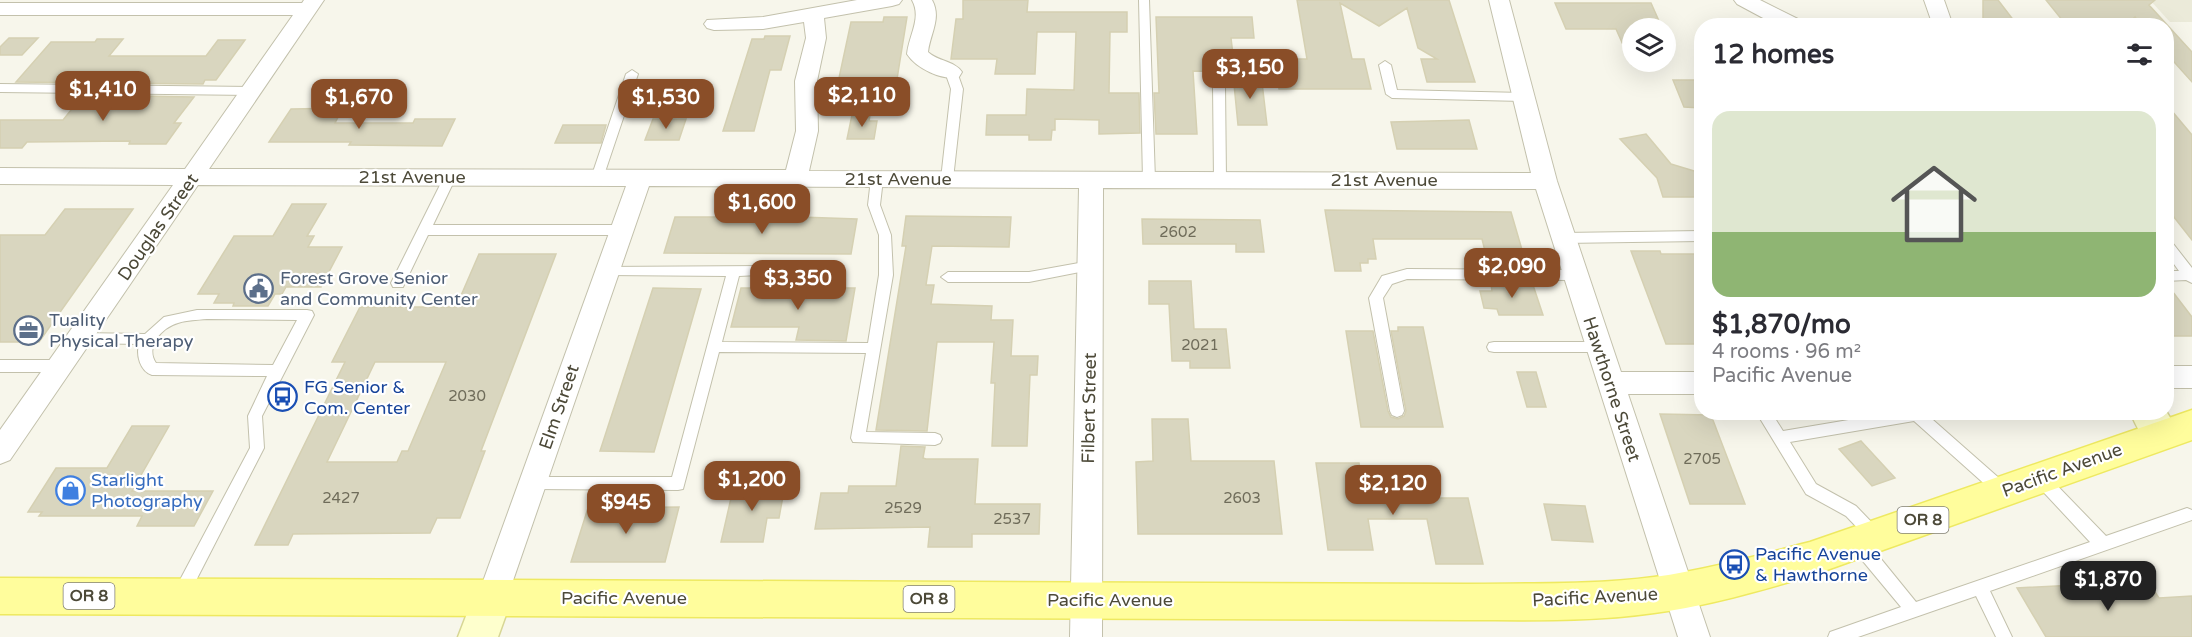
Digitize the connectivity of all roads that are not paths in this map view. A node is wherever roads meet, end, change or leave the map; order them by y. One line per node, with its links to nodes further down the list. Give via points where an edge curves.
1 (892, 0): 9 (street)
2 (922, 0): 14 (street, via 927,14 917,54)
3 (1144, 0): 29 (lane)
4 (1499, 0): 19 (street, Hawthorne Street)
5 (1744, 0): 10 (street)
6 (1934, 0): 11 (street)
7 (311, 4): 8 (street); 18 (street, Douglas Street)
8 (0, 9)
9 (814, 16): 12 (street, via 764,24); 25 (street, via 816,38 806,81 807,131)
10 (1779, 18)
11 (1940, 18)
12 (714, 24)
13 (1385, 65): 19 (lane, via 1392,94)
14 (951, 72): 27 (lane, via 957,89)
15 (632, 74): 23 (lane)
16 (1219, 85): 30 (lane)
17 (0, 88): 18 (lane)
18 (252, 91): 21 (street, Douglas Street)
19 (1523, 97): 31 (street, Hawthorne Street)
20 (0, 176): 21 (street, 21st Avenue)
21 (193, 177): 22 (street, 21st Avenue); 46 (street, Douglas Street)
22 (450, 177): 23 (street, 21st Avenue); 32 (lane)
23 (597, 178): 24 (street, 21st Avenue)
24 (640, 178): 25 (street, 21st Avenue); 33 (street, Elm Street)
25 (795, 178): 26 (street, 21st Avenue)
26 (877, 179): 27 (street, 21st Avenue); 51 (lane, via 874,206 887,253)
27 (947, 179): 28 (street, 21st Avenue)
28 (1091, 180): 29 (street, 21st Avenue); 37 (street, Filbert Street)
29 (1149, 180): 30 (street, 21st Avenue)
30 (1220, 180): 31 (street, 21st Avenue)
31 (1545, 181): 35 (street, Hawthorne Street)
32 (424, 230): 33 (lane); 45 (lane)
33 (622, 230): 38 (street, Elm Street)
34 (1694, 237): 35 (lane)
35 (1563, 238): 41 (street, Hawthorne Street)
36 (2174, 255): 44 (lane)
37 (1090, 266): 43 (lane, via 1029,278); 79 (street, Filbert Street)
38 (607, 270): 39 (lane); 68 (street, Elm Street)
39 (734, 271): 40 (lane); 48 (lane)
40 (777, 271)
41 (1575, 275): 50 (street, Hawthorne Street); 59 (lane, via 1407,274 1386,280 1376,298)
42 (2174, 276): 44 (lane)
43 (948, 277)
44 (2191, 277)
45 (398, 284)
46 (80, 338): 47 (lane); 53 (street, Douglas Street)
47 (149, 339): 54 (lane, via 142,353 152,369); 54 (lane, via 170,321 185,316 307,315)
48 (714, 346): 51 (lane); 68 (lane, via 678,484)
49 (1494, 347): 50 (lane)
50 (1598, 347): 57 (street, Hawthorne Street)
51 (874, 348): 65 (lane, via 858,438)
52 (0, 366): 53 (lane)
53 (60, 366): 66 (street, Douglas Street)
54 (277, 371): 76 (lane, via 255,416 257,448)
55 (2174, 377): 56 (street)
56 (2192, 377)
57 (1610, 383): 58 (street); 74 (street, Hawthorne Street)
58 (1694, 383)
59 (1397, 411)
60 (1768, 420): 64 (lane)
61 (1882, 420): 64 (lane)
62 (1923, 420): 69 (lane)
63 (2177, 425): 67 (main road, Pacific Avenue / OR 8)
64 (1779, 438): 71 (lane, via 1811,489 1851,511)
65 (935, 439)
66 (0, 452)
67 (2040, 478): 69 (main road, Pacific Avenue / OR 8); 72 (lane)
68 (532, 483): 77 (street, Elm Street)
69 (2003, 491): 71 (main road, Pacific Avenue / OR 8)
70 (2187, 515): 72 (lane)
71 (1867, 540): 74 (main road, Pacific Avenue / OR 8); 78 (lane)
72 (2103, 544): 73 (lane)
73 (1980, 588): 78 (lane); 83 (lane)
74 (1679, 591): 79 (main road, Pacific Avenue / OR 8, via 1577,601); 81 (street, Hawthorne Street)
75 (0, 596): 76 (main road, Pacific Avenue / OR 8)
76 (178, 596): 77 (main road, Pacific Avenue / OR 8)
77 (492, 598): 79 (main road, Pacific Avenue / OR 8); 80 (street, Elm Street)
78 (1914, 611): 82 (lane)
79 (1087, 619)
80 (478, 637)
81 (1694, 637)
82 (1836, 637)
83 (2004, 637)

